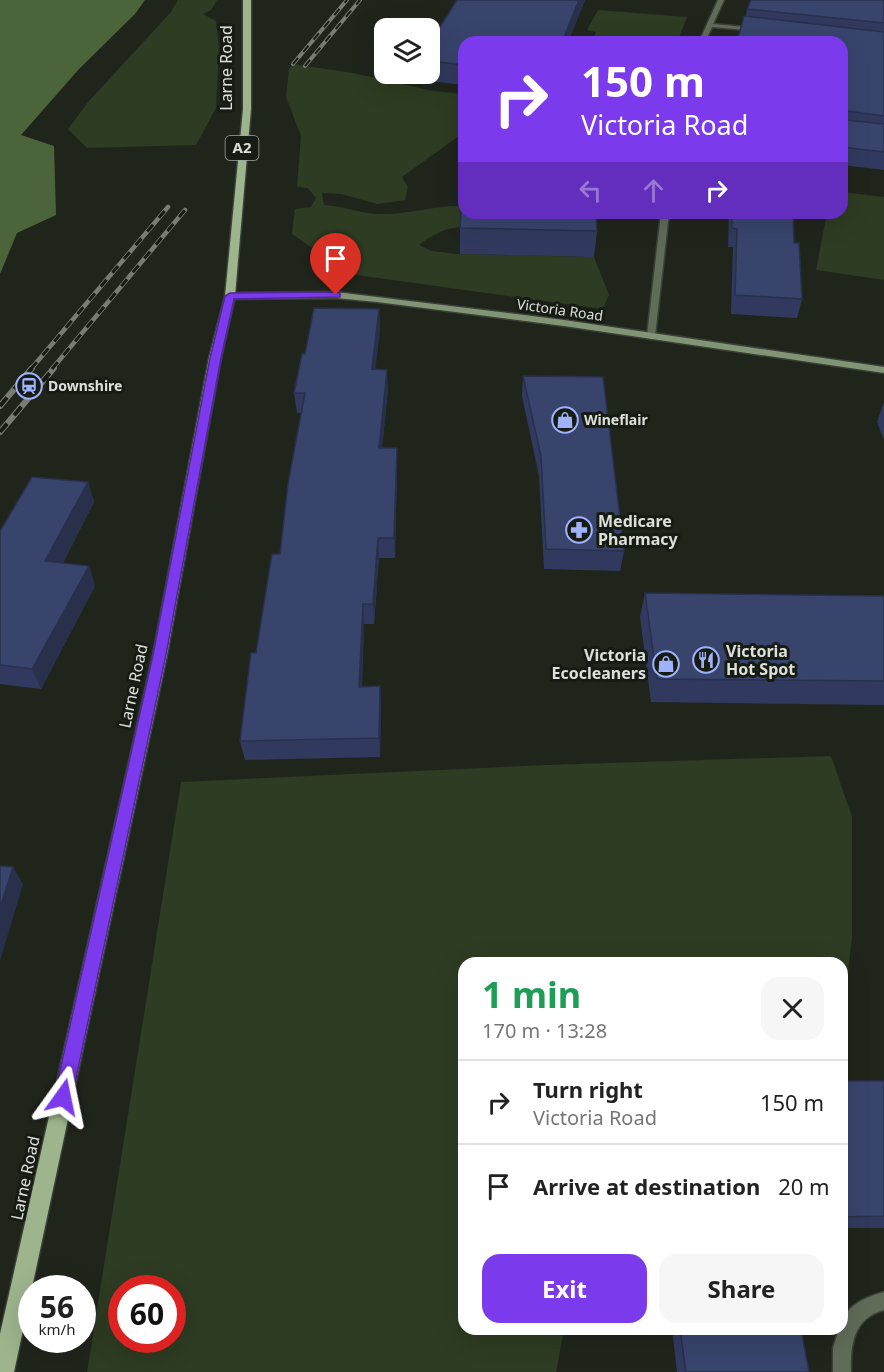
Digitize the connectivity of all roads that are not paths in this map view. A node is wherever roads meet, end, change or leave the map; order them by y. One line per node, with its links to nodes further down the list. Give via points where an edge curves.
1 (247, 0): 7 (main road, Larne Road / A2, via 247,109)
2 (721, 0): 3 (street)
3 (709, 25): 4 (street); 5 (street)
4 (768, 32)
5 (704, 36)
6 (664, 219): 8 (street)
7 (230, 296): 8 (street, Victoria Road, via 336,295); 13 (main road, Larne Road / A2, via 160,655)
8 (651, 336): 9 (street, Victoria Road)
9 (884, 370)
10 (884, 1301): 11 (street, via 864,1308)
11 (848, 1326)
12 (844, 1335): 14 (street)
13 (3, 1372)
14 (842, 1372)

